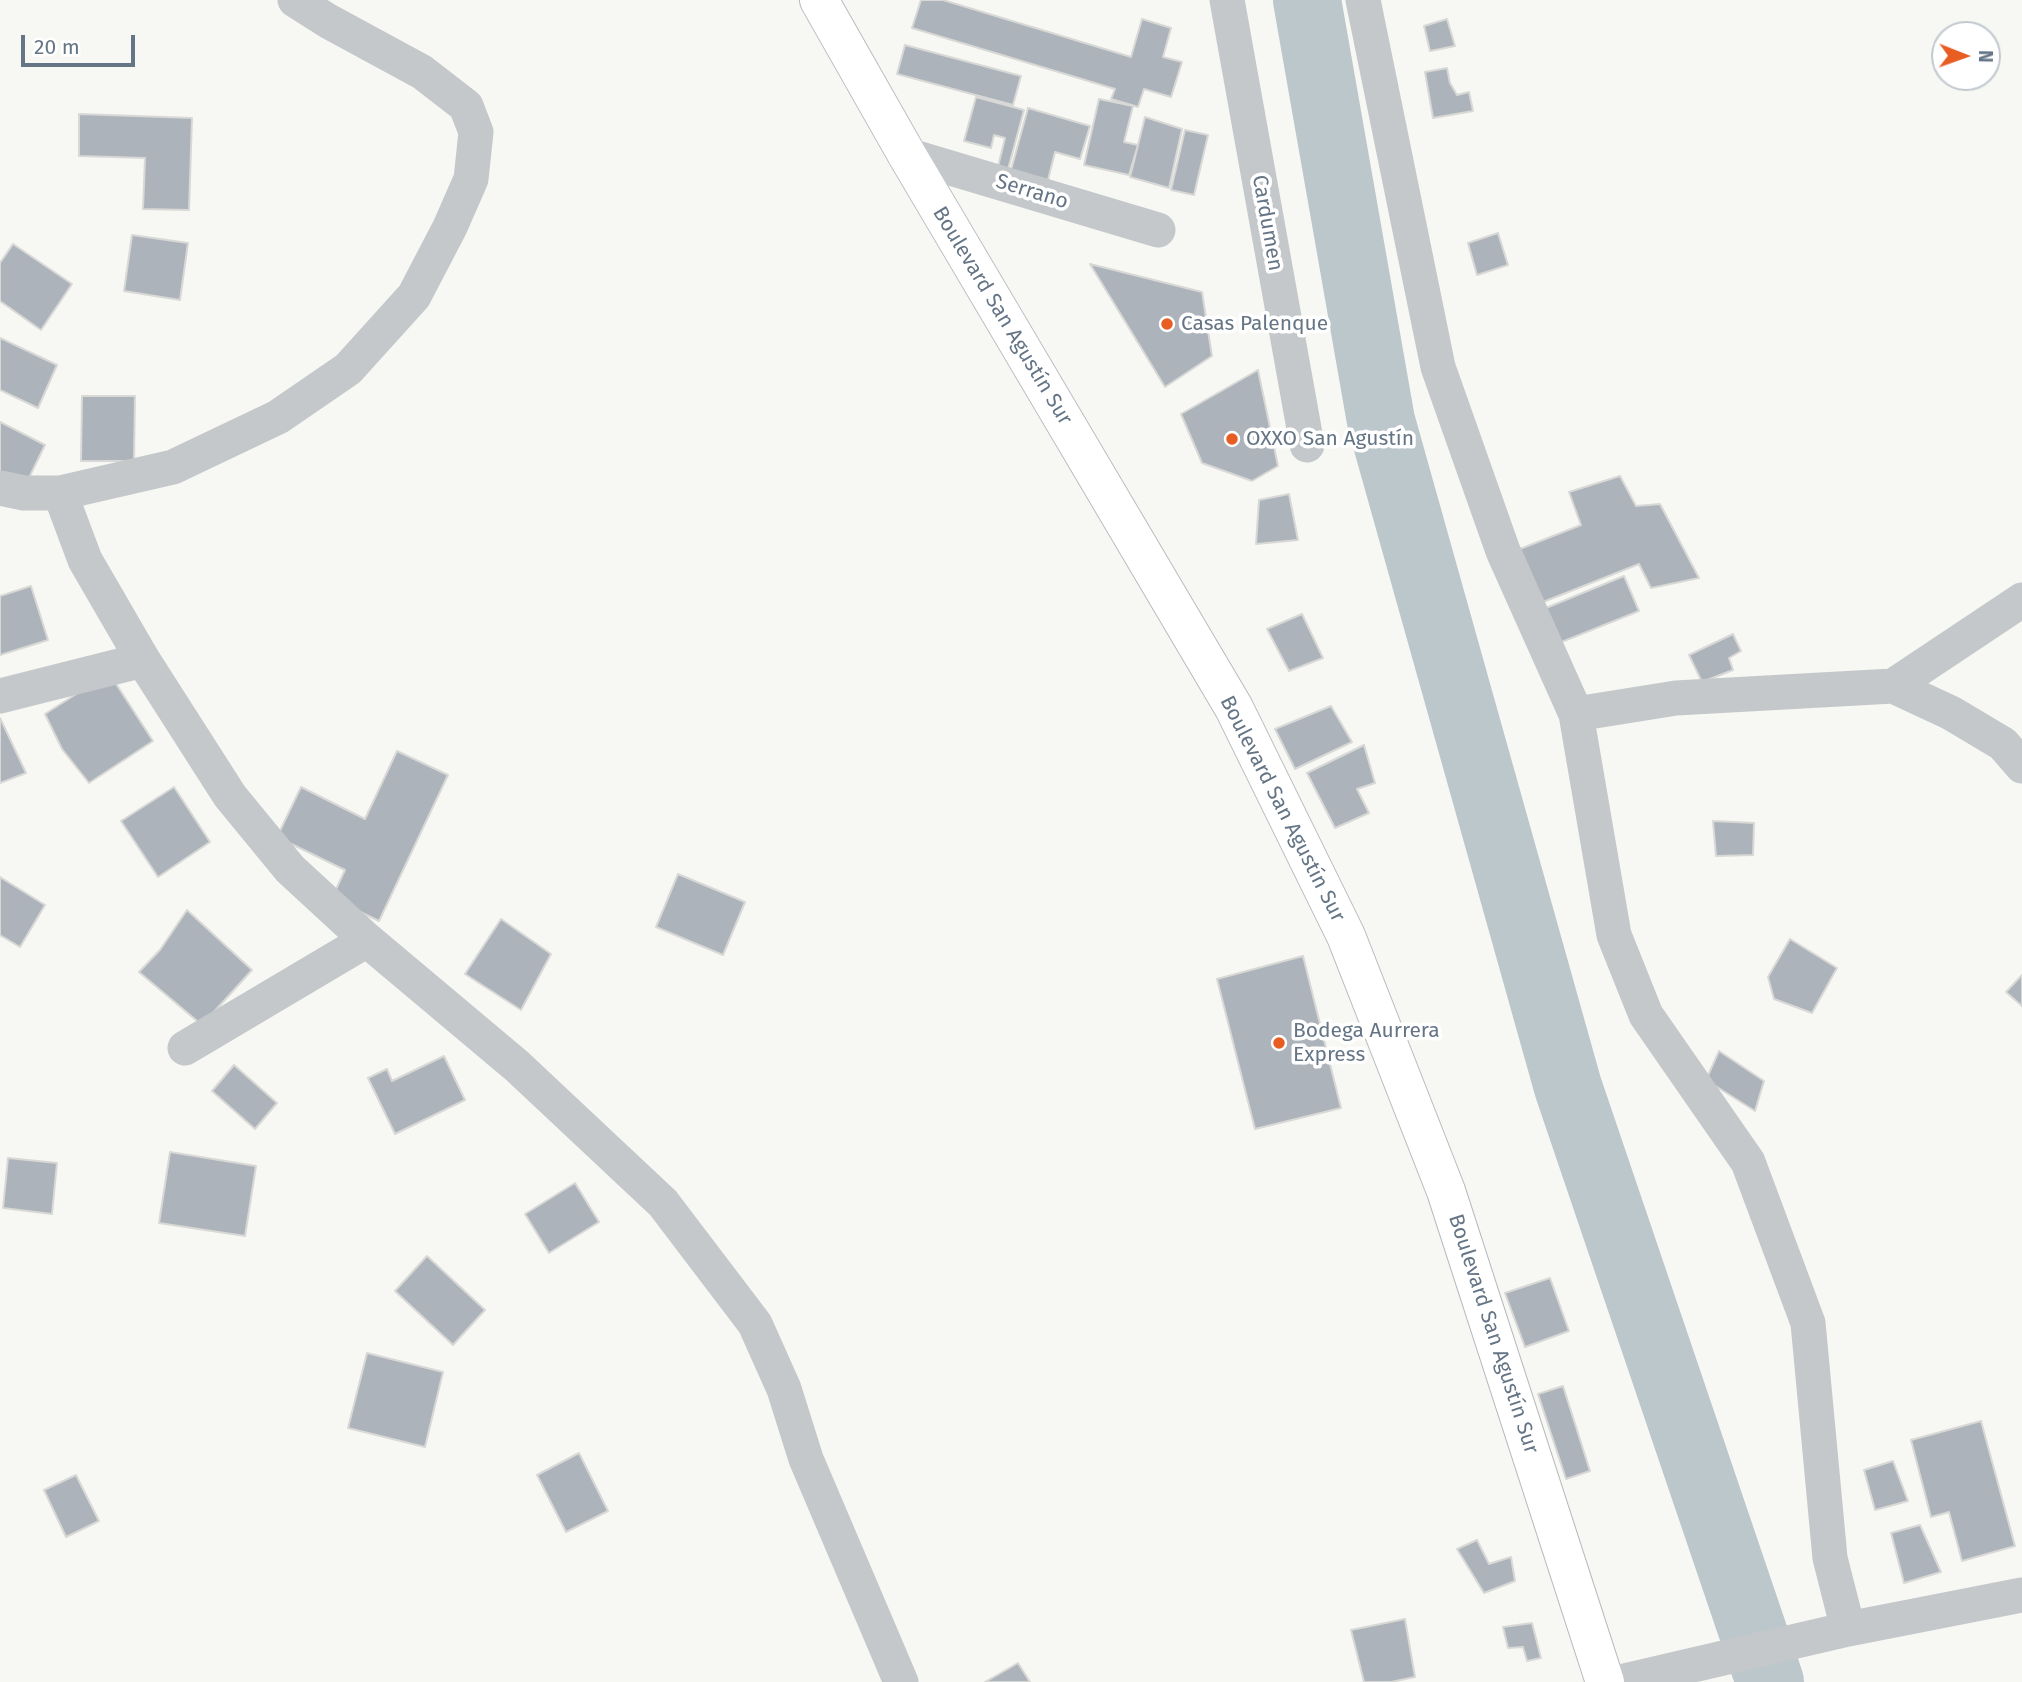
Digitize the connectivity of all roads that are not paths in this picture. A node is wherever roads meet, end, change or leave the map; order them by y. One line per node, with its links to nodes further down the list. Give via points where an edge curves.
1 (295, 0): 9 (street, via 422,72 466,106 476,132 471,179 450,227 414,296 348,369 278,417 173,467)
2 (818, 0): 5 (main road, Boulevard San Agustín Sur)
3 (1363, 0): 14 (street, via 1438,367 1503,551)
4 (1223, 1): 7 (street, Cardumen)
5 (907, 155): 6 (street, Serrano); 21 (main road, Boulevard San Agustín Sur, via 1234,708 1346,936 1446,1191)
6 (1158, 230)
7 (1307, 445)
8 (0, 488): 9 (street)
9 (60, 493): 11 (street, via 85,560)
10 (2022, 600): 12 (street)
11 (143, 660): 13 (street); 16 (street, via 229,796 290,869)
12 (1893, 686): 14 (street, via 1676,698); 15 (street, via 2003,744)
13 (0, 696)
14 (1576, 714): 19 (street, via 1614,935 1646,1015 1748,1162 1808,1323)
15 (2022, 766)
16 (367, 940): 17 (street); 20 (street, via 517,1066 663,1203 755,1324 784,1389 806,1459)
17 (185, 1048)
18 (2022, 1595): 19 (street)
19 (1833, 1633): 22 (street)
20 (901, 1682)
21 (1605, 1682)
22 (1620, 1682)

